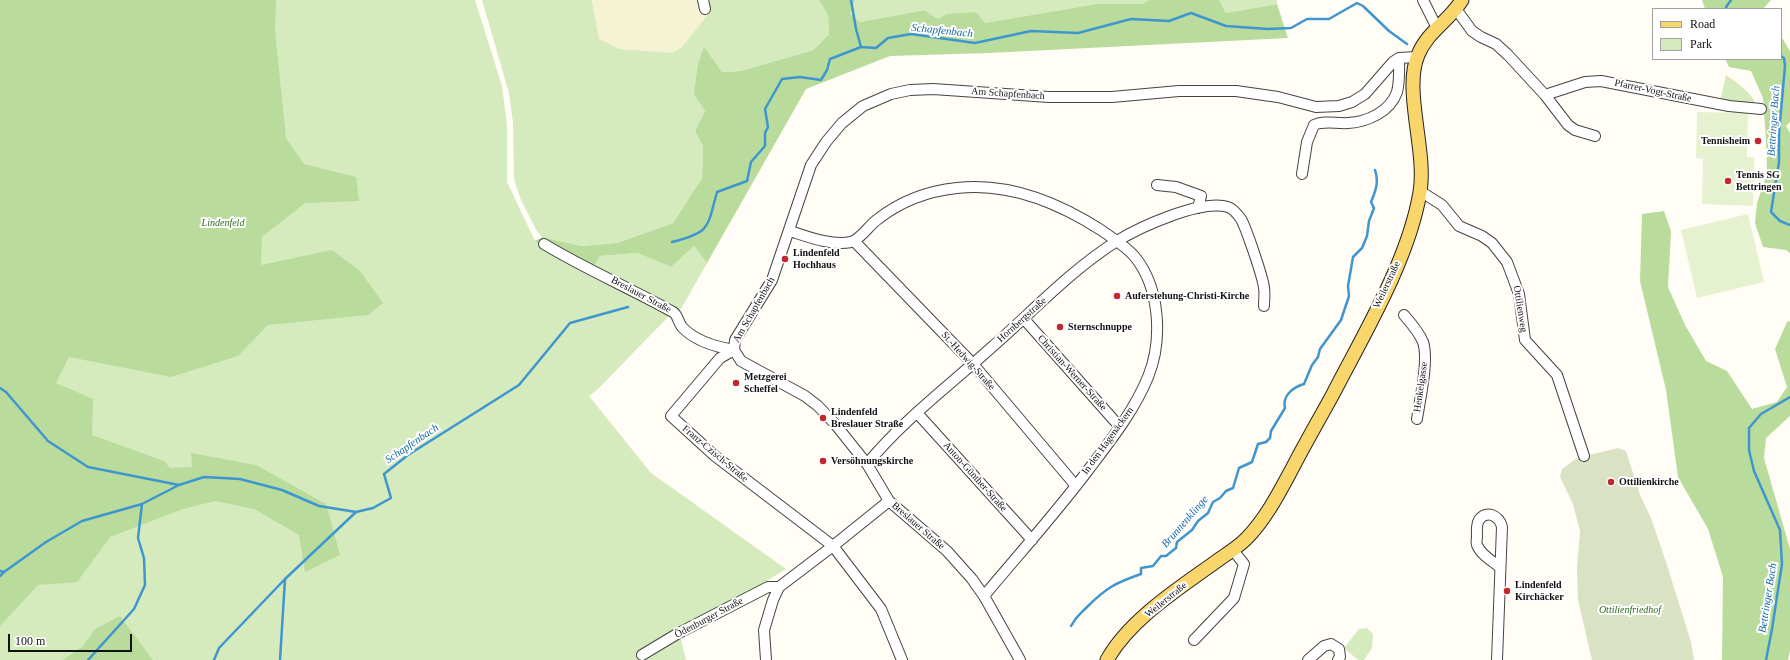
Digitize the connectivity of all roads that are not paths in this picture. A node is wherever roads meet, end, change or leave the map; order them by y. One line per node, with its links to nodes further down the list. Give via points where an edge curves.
1 (1423, 0): 3 (street)
2 (1459, 4): 3 (main road, Weilerstraße); 6 (street, via 1472,31 1496,44)
3 (1437, 28): 4 (main road, Weilerstraße, via 1425,41)
4 (1417, 57): 5 (street); 11 (main road, Weilerstraße, via 1414,95 1420,148)
5 (1399, 58): 9 (street, via 1397,92 1382,111 1362,121 1347,124 1319,122 1314,125 1307,142); 13 (street, Am Schapfenbach, via 1392,62 1365,94 1339,106 1316,107 1236,90 1179,91 1112,97 1049,97 933,89 891,94 863,106 842,123 826,142 811,166)
6 (1545, 96): 7 (street, Pfarrer-Vogt-Straße, via 1585,82 1601,81 1728,106); 8 (street, via 1568,125)
7 (1762, 109)
8 (1595, 136)
9 (1302, 174)
10 (1156, 185): 12 (street, via 1176,187 1201,196)
11 (1420, 191): 25 (street, Ottilienweg, via 1442,205 1459,226 1492,243 1507,262 1519,294 1525,340 1557,375); 31 (main road, Weilerstraße, via 1412,228 1399,261 1333,394 1267,512 1246,539)
12 (1198, 208): 15 (street, Hornbergstraße, via 1182,212); 17 (street, Hornbergstraße, via 1230,207 1241,220 1264,288)
13 (790, 232): 14 (street, via 816,240 844,243); 20 (street, Am Schapfenbach, via 772,280 735,340)
14 (854, 241): 15 (street, In den Hagenäckern, via 876,220 912,198 958,187 998,189 1040,198 1077,214); 21 (street, St.-Hedwig-Straße)
15 (1118, 241): 19 (street, Hornbergstraße, via 1056,288); 24 (street, In den Hagenäckern, via 1134,255 1144,271 1153,293 1157,315 1156,347 1149,375)
16 (544, 244): 20 (street, Breslauer Straße, via 576,264 617,282 675,313 681,326 702,341)
17 (1264, 306)
18 (1404, 315): 23 (street, Henkelgasse, via 1420,336 1426,353)
19 (1024, 319): 21 (street, Hornbergstraße); 24 (street, Christian-Werner-Straße)
20 (734, 350): 26 (street, Breslauer Straße, via 741,361 793,388 818,406); 30 (street, Franz-Czisch-Straße, via 720,358 671,416 715,456)
21 (972, 364): 22 (street, Hornbergstraße); 27 (street, St.-Hedwig-Straße)
22 (918, 414): 26 (street, Hornbergstraße); 29 (street, Anton-Günther-Straße)
23 (1417, 419)
24 (1120, 427): 27 (street, In den Hagenäckern)
25 (1584, 456)
26 (867, 464): 28 (street, Breslauer Straße)
27 (1076, 486): 29 (street, In den Hagenäckern)
28 (889, 502): 30 (street); 34 (street, Breslauer Straße, via 947,551)
29 (1032, 540): 34 (street, In den Hagenäckern)
30 (833, 546): 33 (street); 38 (street, via 881,609)
31 (1232, 549): 35 (street, via 1244,564 1234,598); 40 (main road, Weilerstraße, via 1129,631)
32 (1500, 567): 32 (street, via 1501,523 1496,516 1484,516 1478,522 1477,545 1485,556); 43 (street)
33 (779, 587): 36 (street, Ödenburger Straße, via 768,587); 37 (street, via 764,630)
34 (984, 596): 39 (street, Breslauer Straße)
35 (1194, 640)
36 (642, 655)
37 (766, 660)
38 (902, 660)
39 (1020, 660)
40 (1107, 660)
41 (1308, 660): 42 (street, via 1324,646 1331,644 1339,649)
42 (1338, 660)
43 (1497, 660)

